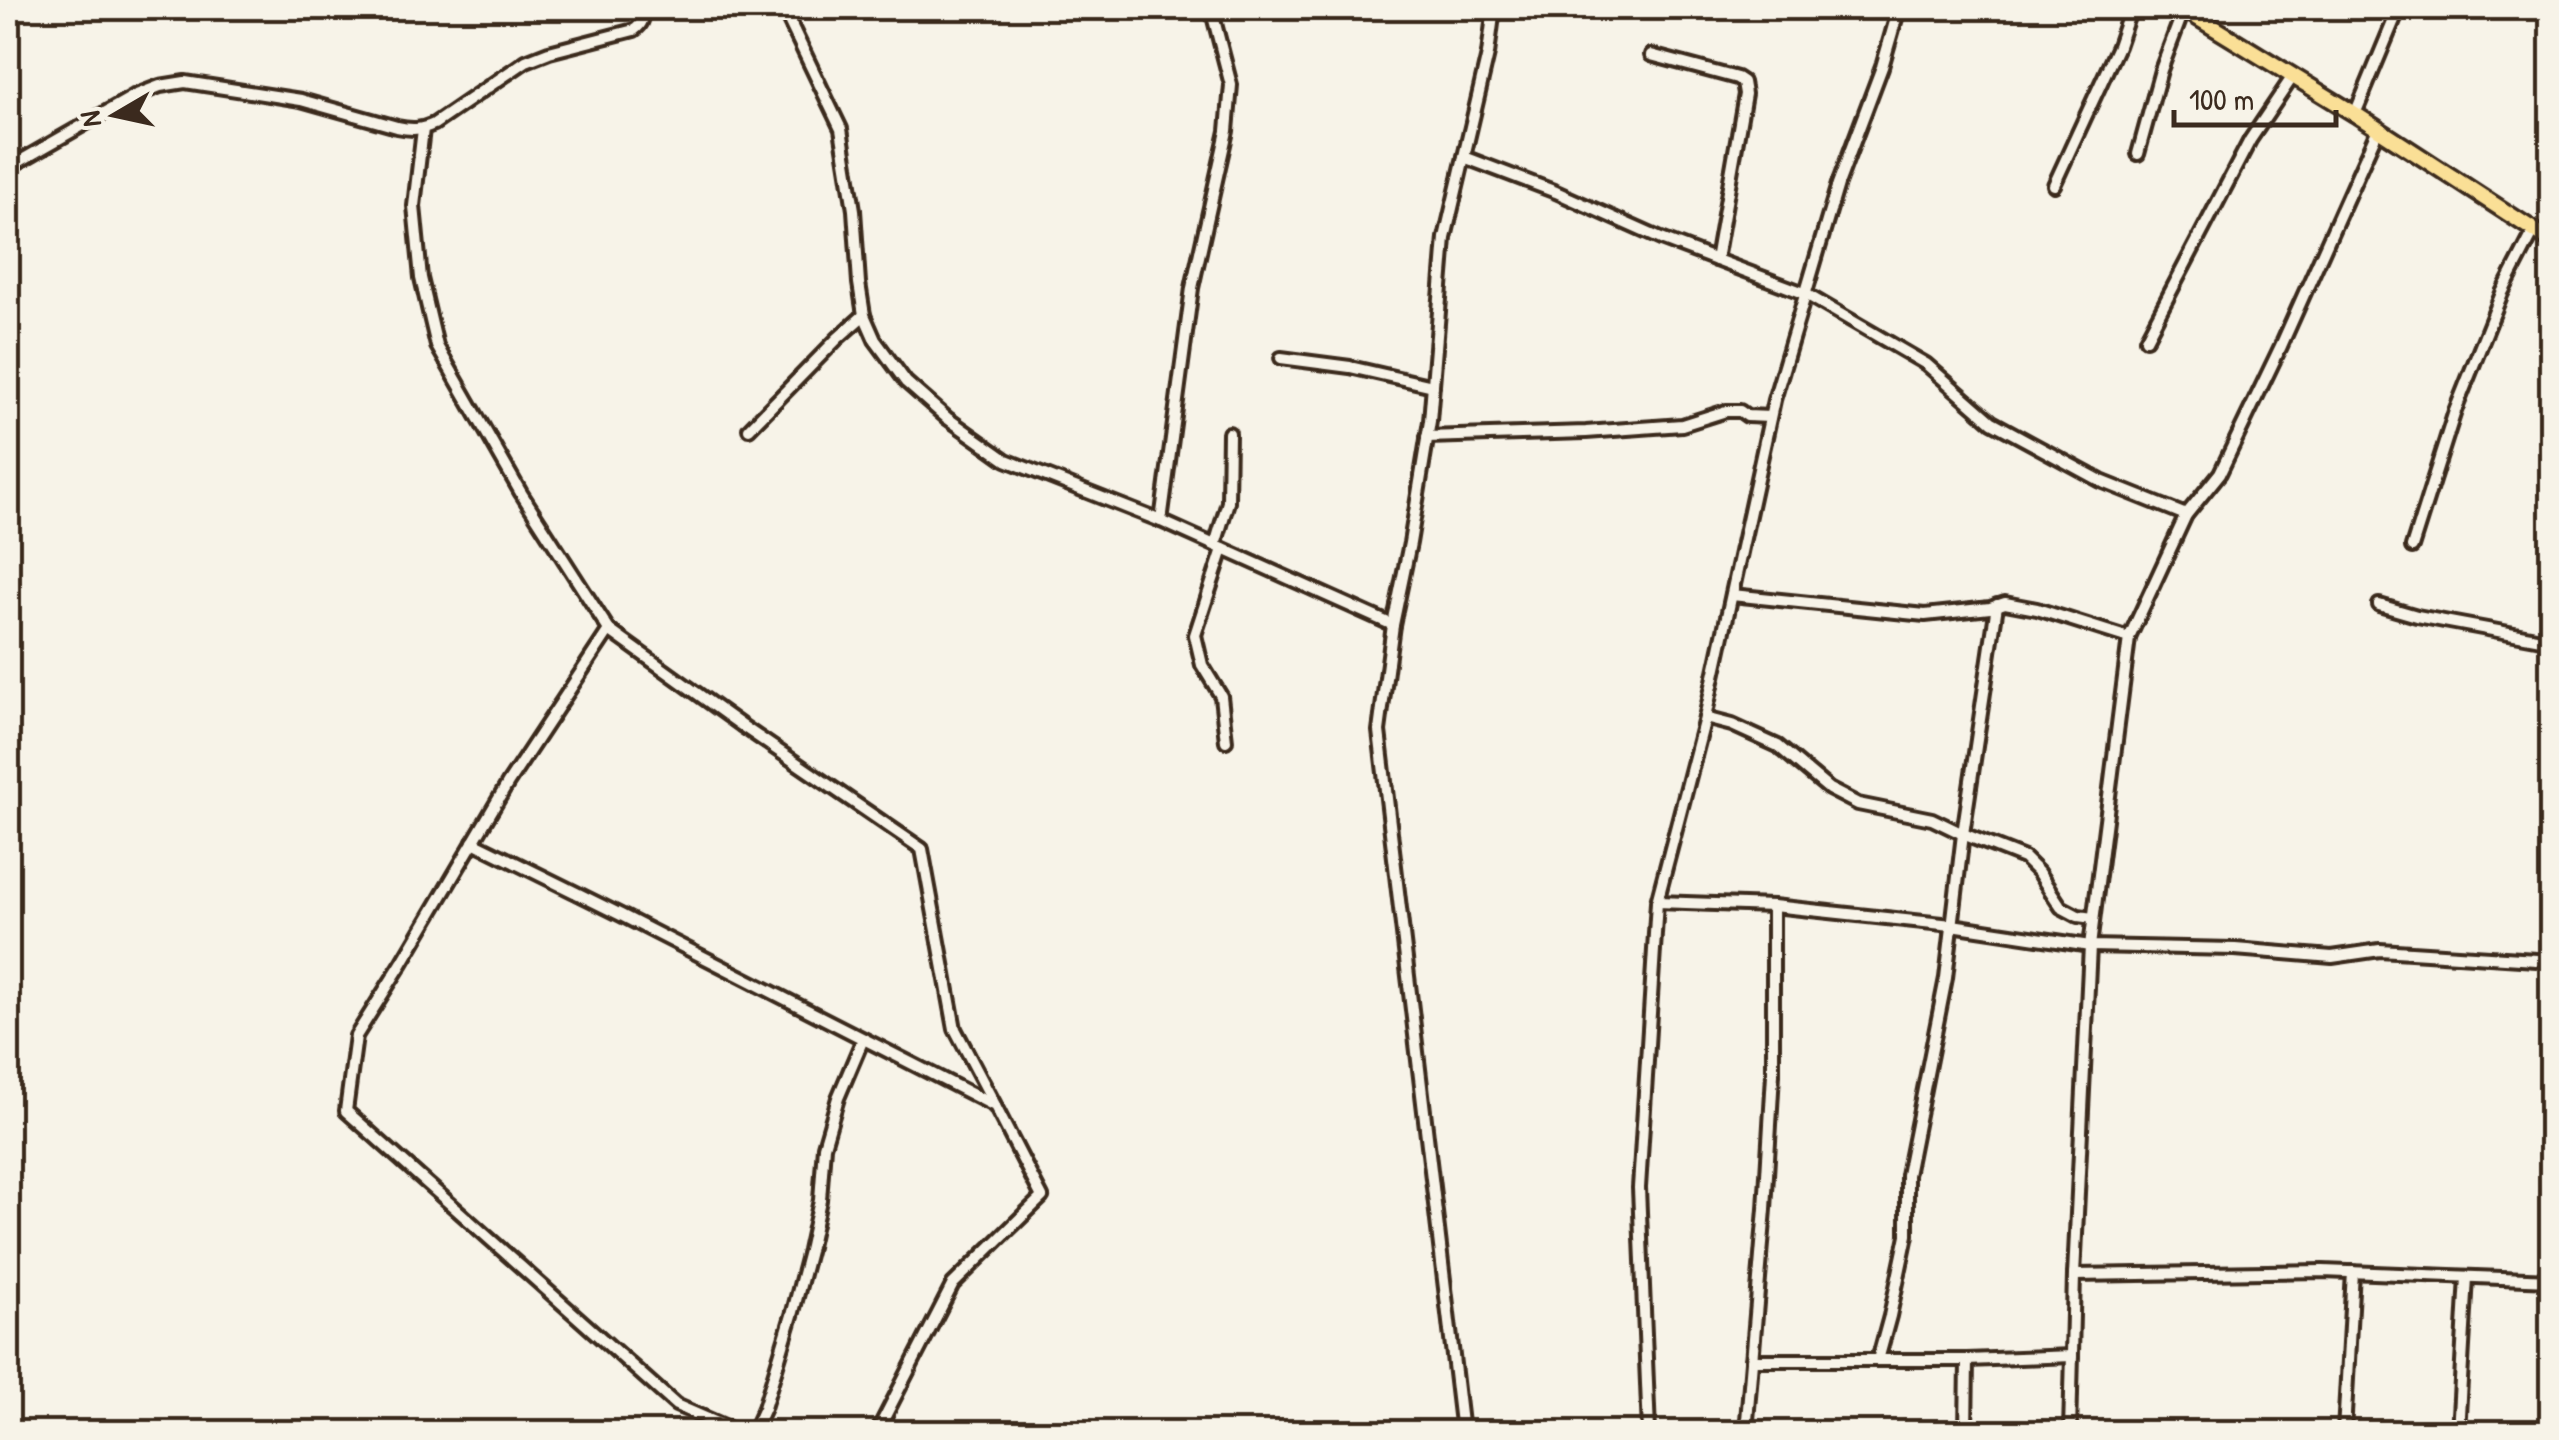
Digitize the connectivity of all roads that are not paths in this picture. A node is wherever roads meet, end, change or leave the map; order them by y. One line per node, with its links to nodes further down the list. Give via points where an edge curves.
1 (641, 8): 12 (street, via 643,20 634,30 526,61)
2 (783, 8): 22 (street, via 841,129)
3 (1211, 8): 31 (street, via 1231,85 1227,131 1192,288)
4 (1494, 8): 15 (street)
5 (1900, 8): 21 (street)
6 (2131, 8): 17 (street)
7 (2183, 8): 10 (main road); 14 (street)
8 (2398, 8): 11 (street)
9 (1650, 55): 20 (street, via 1743,82)
10 (2293, 76): 11 (main road); 23 (street, via 2250,140)
11 (2355, 114): 13 (main road)
12 (423, 129): 16 (street, via 302,100 185,82 134,96); 38 (street, via 414,206 437,346 520,493)
13 (2378, 129): 18 (main road); 30 (street, via 2220,472)
14 (2138, 154)
15 (1464, 157): 20 (street); 25 (street, via 1445,238)
16 (8, 168)
17 (2054, 185)
18 (2534, 231): 19 (main road); 33 (street, via 2455,411)
19 (2552, 242)
20 (1716, 260): 21 (street)
21 (1804, 294): 26 (street); 30 (street, via 1926,364 1992,422 2101,482)
22 (864, 315): 27 (street); 31 (street, via 906,382 1006,460)
23 (2146, 338)
24 (1281, 358): 25 (street)
25 (1432, 386): 29 (street)
26 (1770, 417): 29 (street, via 1726,411 1682,425); 34 (street)
27 (749, 429)
28 (1229, 433): 32 (street, via 1228,502)
29 (1427, 437): 37 (street)
30 (2186, 514): 39 (street)
31 (1161, 521): 32 (street)
32 (1219, 547): 37 (street); 42 (street, via 1196,635 1202,665 1221,696)
33 (2412, 547)
34 (1732, 595): 35 (street, via 1924,615); 41 (street)
35 (1996, 605): 39 (street, via 2037,608); 43 (street)
36 (2379, 605): 40 (street)
37 (1393, 625): 64 (street, via 1380,731)
38 (609, 630): 44 (street); 52 (street, via 922,849 955,1029)
39 (2129, 638): 47 (street)
40 (2552, 641)
41 (1705, 718): 43 (street, via 1778,746 1858,804 1932,819); 45 (street)
42 (1226, 741)
43 (1963, 834): 47 (street, via 2024,858 2062,907); 48 (street)
44 (473, 842): 51 (street); 61 (street, via 356,1036 346,1111 676,1404)
45 (1657, 902): 46 (street); 65 (street, via 1639,1188)
46 (1772, 906): 48 (street); 58 (street, via 1773,1074)
47 (2093, 918): 49 (street)
48 (1952, 925): 49 (street); 59 (street, via 1911,1149 1907,1235)
49 (2090, 946): 50 (street, via 2332,958 2380,950); 54 (street)
50 (2552, 962)
51 (862, 1038): 52 (street); 62 (street, via 824,1146 806,1266)
52 (995, 1106): 63 (street, via 1042,1196 953,1284)
53 (2352, 1272): 54 (street); 55 (street); 69 (street)
54 (2074, 1276): 57 (street)
55 (2466, 1276): 56 (street); 70 (street)
56 (2552, 1280)
57 (2072, 1356): 60 (street); 68 (street)
58 (1752, 1360): 59 (street); 66 (street)
59 (1878, 1360): 60 (street)
60 (1966, 1360): 67 (street)
61 (738, 1432)
62 (753, 1432)
63 (877, 1432)
64 (1462, 1432)
65 (1649, 1432)
66 (1746, 1432)
67 (1966, 1432)
68 (2070, 1432)
69 (2344, 1432)
70 (2458, 1432)

